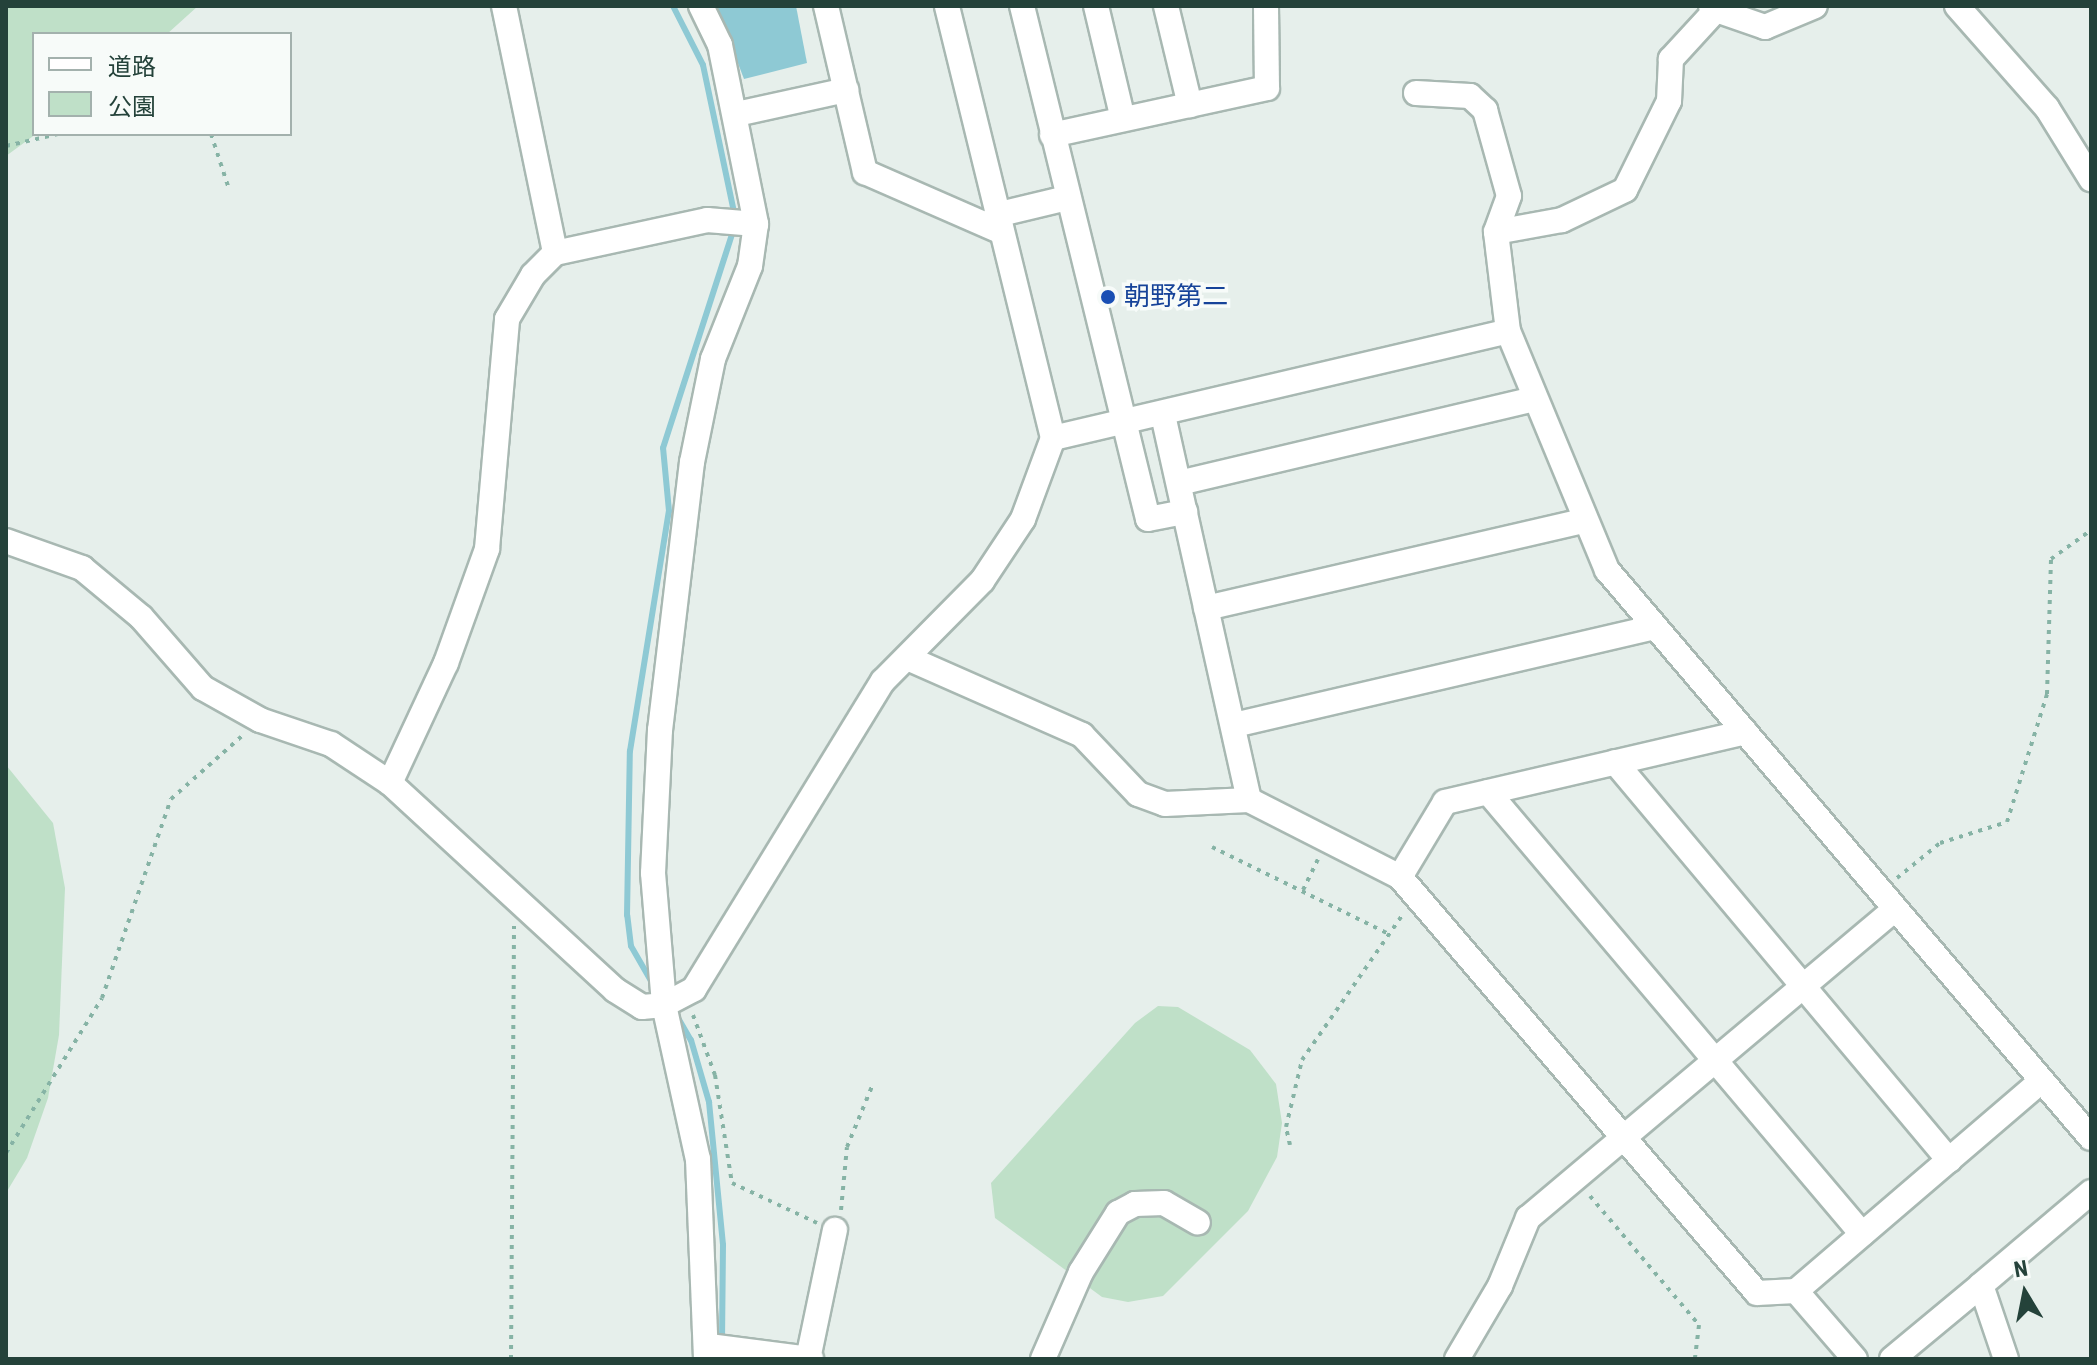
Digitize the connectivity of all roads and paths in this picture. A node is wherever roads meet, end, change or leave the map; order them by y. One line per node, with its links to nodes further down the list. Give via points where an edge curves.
1 (504, 6): 27 (street)
2 (701, 6): 15 (street, via 720,45)
3 (826, 6): 12 (street)
4 (947, 6): 24 (street)
5 (1022, 6): 17 (street)
6 (1096, 6): 16 (street)
7 (1166, 6): 14 (street)
8 (1266, 6): 14 (street, via 1267,88)
9 (1815, 6): 11 (street, via 1765,27)
10 (1957, 6): 21 (street, via 2047,108)
11 (1714, 8): 26 (street, via 1676,49 1669,101 1625,190 1562,220)
12 (846, 90): 15 (street); 24 (street, via 865,172)
13 (1416, 93): 26 (street, via 1470,96 1485,110 1509,196)
14 (1190, 105): 16 (street)
15 (737, 114): 25 (street)
16 (1123, 119): 17 (street)
17 (1052, 135): 23 (street)
18 (49, 136): 20 (path)
19 (212, 136): 22 (path)
20 (6, 146)
21 (2091, 179)
22 (229, 189)
23 (1067, 198): 24 (street); 31 (street)
24 (998, 223): 32 (street)
25 (756, 224): 27 (street, via 707,220); 56 (street, via 750,266 713,359 686,509 653,873)
26 (1496, 232): 28 (street)
27 (555, 253): 45 (street, via 507,319 487,549)
28 (1508, 331): 29 (street); 30 (street)
29 (1533, 399): 33 (street); 35 (street)
30 (1163, 415): 31 (street); 33 (street)
31 (1119, 423): 32 (street); 34 (street, via 1148,519)
32 (1053, 438): 40 (street, via 1023,519 982,581)
33 (1179, 483): 34 (street)
34 (1185, 512): 38 (street)
35 (1584, 521): 38 (street); 39 (street, via 1607,570)
36 (2091, 530): 52 (path, via 2051,559 2044,599 2047,694 2007,822 1940,843)
37 (6, 541): 41 (street, via 82,568 141,617 203,688)
38 (1206, 608): 42 (street)
39 (1655, 627): 42 (street); 43 (street)
40 (912, 660): 47 (street, via 1082,735 1138,794 1165,804); 56 (street, via 883,681 694,989)
41 (260, 720): 45 (street, via 331,744); 63 (path, via 171,799 102,998)
42 (1234, 725): 47 (street)
43 (1745, 732): 44 (street); 52 (street)
44 (1615, 762): 46 (street); 55 (street)
45 (390, 783): 53 (street)
46 (1488, 792): 50 (street, via 1445,802); 57 (street)
47 (1249, 800): 48 (street)
48 (1328, 839): 50 (street); 51 (path)
49 (1212, 847): 51 (path)
50 (1409, 885): 54 (path); 60 (street)
51 (1303, 890): 54 (path)
52 (1887, 900): 55 (street); 58 (street)
53 (517, 906): 56 (street, via 642,1007); 73 (path)
54 (1389, 934): 62 (path, via 1302,1060 1286,1127)
55 (1804, 985): 57 (street); 64 (street)
56 (674, 1000): 68 (path, via 715,1075 732,1183); 72 (street, via 698,1159)
57 (1716, 1060): 60 (street); 69 (street)
58 (2041, 1081): 61 (street); 64 (street)
59 (873, 1084): 68 (path, via 847,1147)
60 (1625, 1138): 65 (street); 71 (street, via 1757,1293)
61 (2091, 1138)
62 (1290, 1145)
63 (6, 1153)
64 (1949, 1160): 69 (street)
65 (1575, 1179): 76 (street, via 1528,1218 1500,1286); 77 (path, via 1699,1325)
66 (2091, 1192): 70 (street)
67 (1198, 1223): 75 (street, via 1164,1203 1135,1204 1118,1213 1081,1272)
68 (835, 1230): 74 (street)
69 (1862, 1234): 71 (street)
70 (1981, 1285): 79 (street); 80 (street)
71 (1796, 1291): 78 (street)
72 (707, 1352): 74 (street)
73 (511, 1359)
74 (810, 1359)
75 (1043, 1359)
76 (1457, 1359)
77 (1695, 1359)
78 (1855, 1359)
79 (1892, 1359)
80 (2006, 1359)

